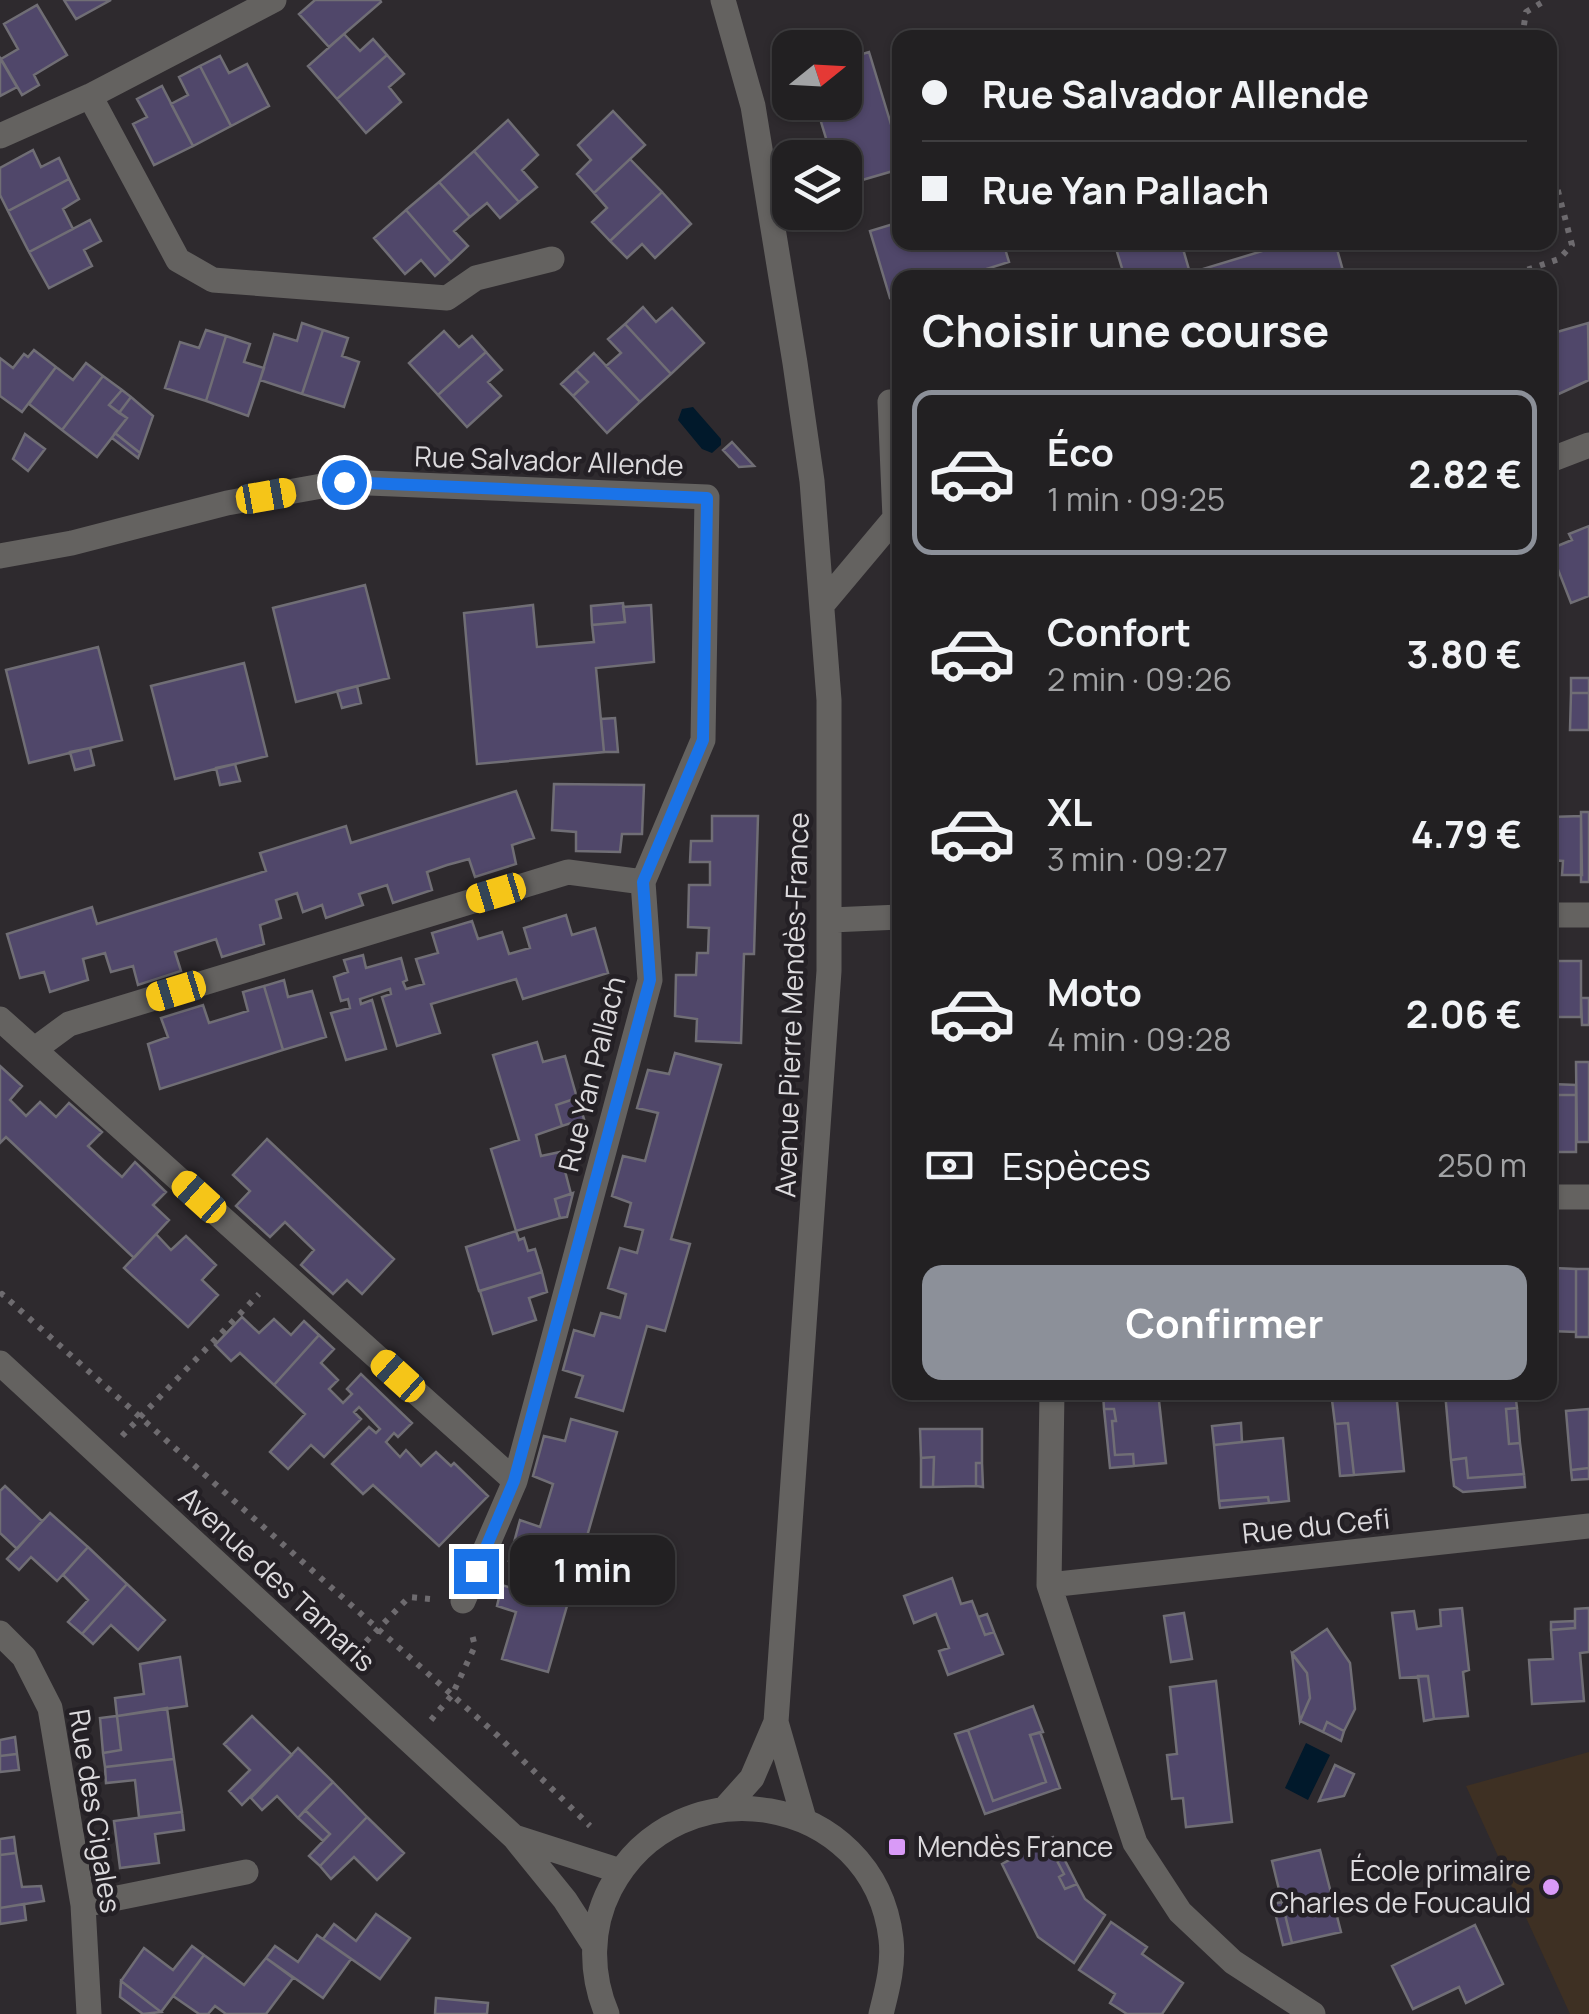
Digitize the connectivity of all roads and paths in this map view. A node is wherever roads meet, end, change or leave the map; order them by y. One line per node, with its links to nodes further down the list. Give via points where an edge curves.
1 (274, 0): 5 (street)
2 (722, 0): 16 (street, Avenue Pierre Mendès-France, via 753,106 773,227 812,482)
3 (1546, 0): 4 (path, via 1526,12)
4 (1523, 30)
5 (90, 96): 6 (street); 8 (street, via 178,260 214,280 447,298 476,278)
6 (0, 136)
7 (1557, 187): 9 (path, via 1572,245 1559,259)
8 (552, 259)
9 (1527, 270)
10 (890, 402): 12 (street)
11 (1589, 446): 13 (street)
12 (892, 448)
13 (1557, 457)
14 (892, 522): 16 (street)
15 (0, 556): 17 (street, Rue Salvador Allende, via 344,482 707,498 703,740)
16 (822, 606): 21 (street, Avenue Pierre Mendès-France)
17 (643, 882): 23 (street, via 568,872 69,1024); 32 (street, Rue Yan Pallach, via 650,980)
18 (1557, 915): 19 (street)
19 (1589, 915)
20 (892, 917): 21 (street)
21 (831, 920): 40 (street, Avenue Pierre Mendès-France)
22 (0, 1019): 23 (street)
23 (35, 1049): 26 (street)
24 (1557, 1197): 25 (street)
25 (1589, 1197)
26 (281, 1271): 30 (path); 32 (street)
27 (0, 1296): 30 (path)
28 (0, 1364): 31 (street, Avenue des Tamaris)
29 (1052, 1400): 34 (street)
30 (140, 1418): 31 (path); 36 (path)
31 (101, 1458): 38 (street, Avenue des Tamaris)
32 (514, 1481): 35 (street, Rue Yan Pallach)
33 (1589, 1526): 34 (street, Rue du Cefi)
34 (1049, 1585): 52 (street, via 1136,1843 1193,1925 1232,1962)
35 (463, 1601): 36 (path, via 409,1597); 39 (path, via 475,1646)
36 (377, 1628): 38 (path); 39 (path)
37 (0, 1633): 47 (street, Rue des Cigales, via 24,1657 50,1708)
38 (336, 1674): 41 (street, Avenue des Tamaris)
39 (452, 1695): 41 (path); 45 (path, via 578,1812)
40 (776, 1722): 42 (street, Avenue Pierre Mendès-France, via 752,1778); 43 (street, Avenue Pierre Mendès-France)
41 (412, 1743): 44 (street, Avenue des Tamaris)
42 (726, 1808): 43 (street, via 766,1808); 45 (street, via 688,1817 652,1836)
43 (804, 1819): 51 (street, via 864,1868 882,1902 892,1940)
44 (514, 1837): 45 (street, Avenue des Tamaris); 48 (street, Avenue des Tamaris)
45 (622, 1868): 48 (street, via 602,1906)
46 (246, 1872): 47 (street)
47 (83, 1905): 49 (street, Rue des Cigales)
48 (594, 1945): 50 (street, via 597,1991)
49 (89, 2014)
50 (607, 2014)
51 (880, 2014)
52 (1313, 2014)

